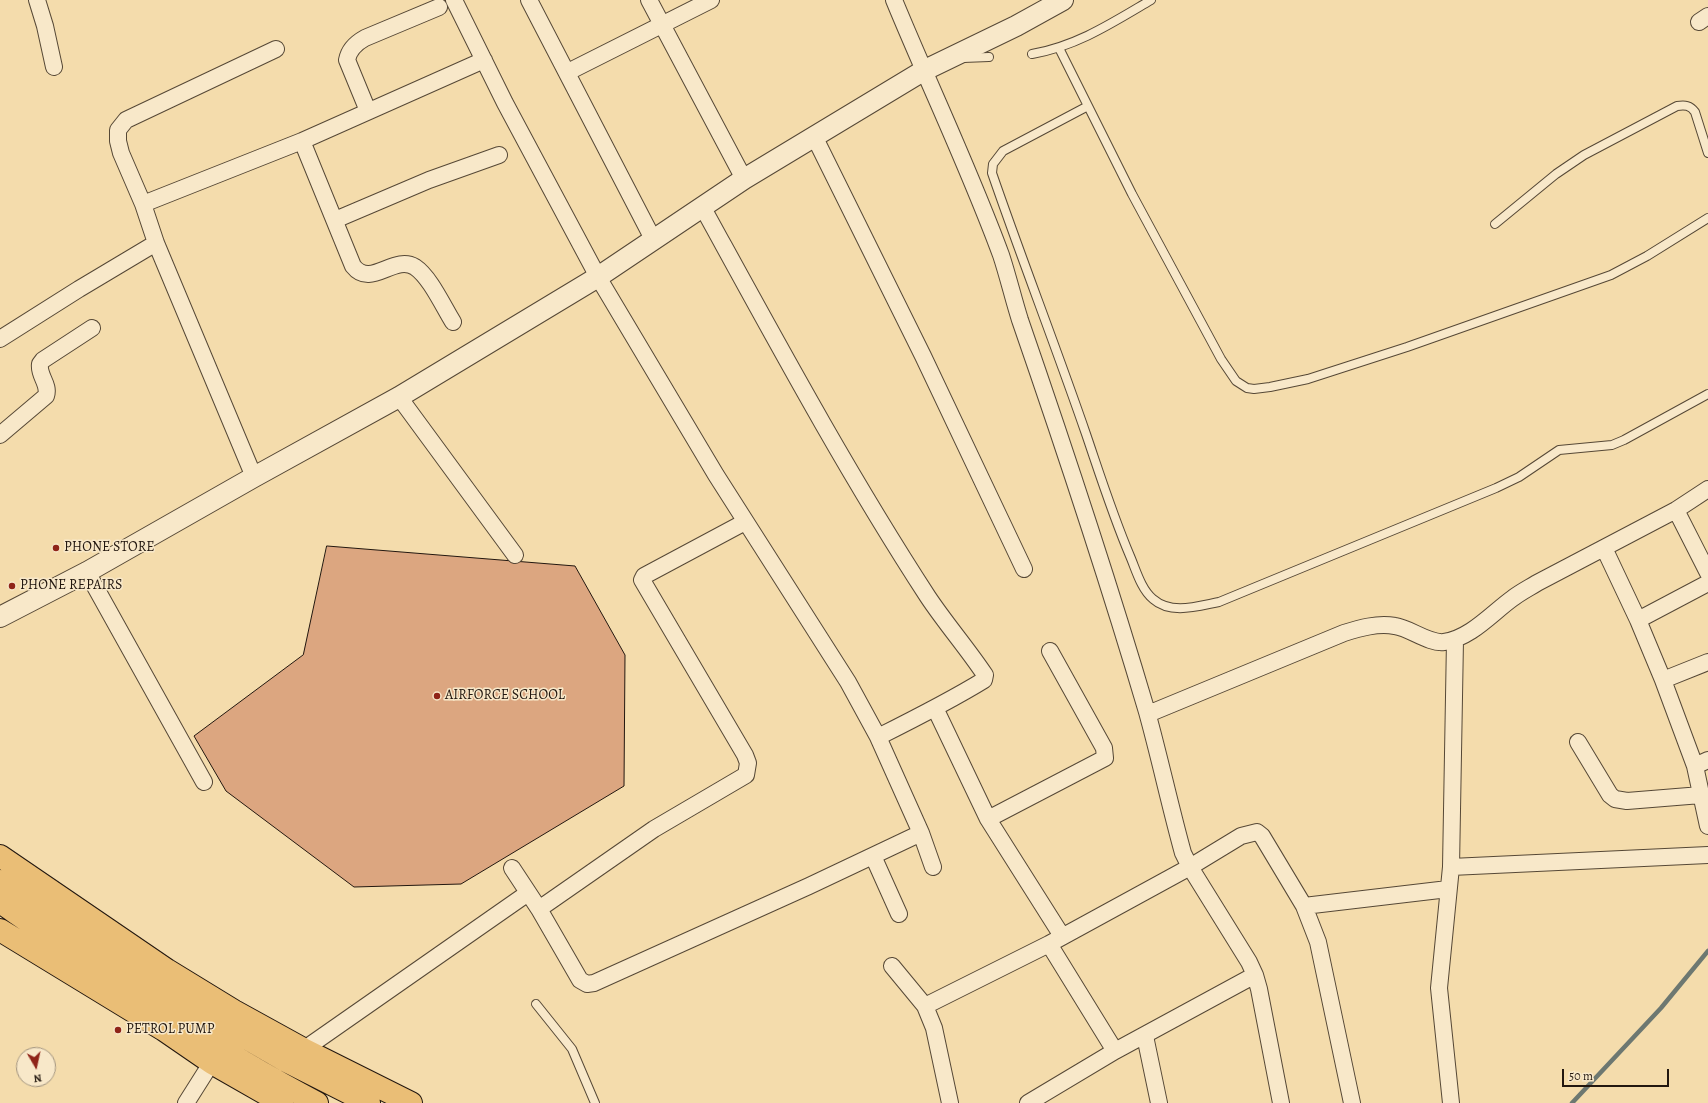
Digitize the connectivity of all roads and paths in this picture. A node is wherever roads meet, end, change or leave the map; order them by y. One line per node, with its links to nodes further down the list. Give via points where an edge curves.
1 (37, 0): 17 (street)
2 (454, 0): 16 (street)
3 (529, 0): 19 (street)
4 (649, 0): 10 (street)
5 (711, 0): 10 (street)
6 (894, 0): 18 (street)
7 (1063, 0): 15 (street)
8 (1151, 0): 11 (lane, via 1094,34)
9 (439, 7): 21 (street, via 365,38 348,54)
10 (662, 24): 19 (street); 26 (street)
11 (1059, 48): 13 (lane); 20 (lane)
12 (276, 49): 27 (street, via 126,120 118,130 118,141)
13 (1032, 54)
14 (989, 57): 15 (lane)
15 (948, 59): 18 (street)
16 (484, 60): 21 (street); 34 (street, via 508,110)
17 (54, 67)
18 (923, 71): 22 (street); 58 (street, via 957,146 1001,257)
19 (568, 72): 32 (street)
20 (1088, 106): 29 (lane, via 1220,359 1236,381 1247,388 1270,387 1308,379 1611,275); 38 (lane, via 1004,151 993,164 992,173 1113,515 1139,577 1153,599 1165,606 1190,607 1220,602 1496,488 1519,477 1559,450 1612,445 1624,440)
21 (368, 111): 23 (street)
22 (814, 136): 26 (street); 47 (street, via 923,356)
23 (302, 141): 27 (street); 30 (street)
24 (1708, 153): 31 (lane, via 1695,112 1691,107 1677,106 1584,155 1556,174)
25 (498, 155): 30 (street, via 429,180)
26 (744, 179): 28 (street)
27 (143, 204): 33 (street)
28 (703, 208): 32 (street); 57 (street, via 809,401 866,498 929,598 985,675 984,680)
29 (1708, 218)
30 (335, 220): 35 (street, via 357,272 374,273 402,264 414,267 424,276)
31 (1496, 224)
32 (653, 239): 34 (street)
33 (156, 243): 37 (street); 41 (street)
34 (598, 277): 39 (street); 44 (street)
35 (453, 322)
36 (92, 328): 40 (street, via 40,364 47,387 46,396)
37 (0, 339)
38 (1708, 394)
39 (399, 397): 41 (street); 46 (street)
40 (0, 435)
41 (254, 477): 48 (street)
42 (1708, 489): 43 (street)
43 (1676, 510): 45 (street); 49 (street)
44 (745, 522): 59 (street, via 848,682); 80 (street, via 644,576 642,580 745,755 748,763 746,775 654,829)
45 (1604, 548): 52 (street); 53 (street, via 1515,596 1470,632)
46 (515, 555)
47 (1024, 569)
48 (87, 572): 51 (street); 62 (street)
49 (1708, 573)
50 (1708, 583): 52 (street)
51 (0, 617)
52 (1638, 620): 56 (street)
53 (1455, 640): 58 (street, via 1442,642 1396,626 1362,628 1344,633); 72 (street)
54 (1050, 652): 64 (street, via 1104,748 1105,758)
55 (1708, 662): 56 (street)
56 (1663, 680): 61 (street)
57 (935, 708): 59 (street); 64 (street)
58 (1148, 714): 71 (street, via 1172,816 1183,853)
59 (878, 737): 66 (street)
60 (1578, 742): 63 (street, via 1610,795 1615,799 1638,801)
61 (1702, 763): 63 (street)
62 (204, 782)
63 (1701, 795): 65 (street)
64 (988, 819): 83 (street)
65 (1708, 826)
66 (920, 833): 69 (street); 70 (street)
67 (1708, 855): 72 (street)
68 (0, 856): 79 (highway)
69 (873, 856): 80 (street, via 601,980 587,984 580,980); 81 (street)
70 (933, 866)
71 (1190, 866): 78 (street, via 1240,836 1257,832 1262,836); 83 (street); 86 (street)
72 (1451, 867): 75 (street)
73 (512, 868): 76 (street)
74 (0, 880): 84 (highway)
75 (1448, 889): 78 (street); 107 (street, via 1439,988)
76 (528, 893): 80 (street); 94 (street)
77 (0, 902): 84 (highway)
78 (1304, 906): 106 (street, via 1322,957)
79 (76, 909): 84 (highway); 91 (highway, via 234,1011)
80 (540, 909)
81 (899, 914)
82 (0, 930): 87 (highway)
83 (1055, 940): 90 (street); 93 (street)
84 (82, 946): 87 (highway); 89 (highway)
85 (892, 966): 90 (street)
86 (1255, 975): 92 (street); 105 (street)
87 (88, 983): 95 (highway, via 164,1030)
88 (536, 1004): 101 (lane, via 572,1049)
89 (170, 1006): 91 (highway); 95 (highway)
90 (925, 1006): 102 (street, via 934,1028)
91 (258, 1034): 94 (highway)
92 (1145, 1036): 93 (street); 104 (street)
93 (1115, 1051): 103 (street)
94 (295, 1055): 99 (highway); 100 (highway)
95 (216, 1056): 96 (street); 97 (highway); 98 (highway)
96 (186, 1103)
97 (282, 1103)
98 (317, 1103)
99 (369, 1103)
100 (411, 1103)
101 (595, 1103)
102 (950, 1103)
103 (1028, 1103)
104 (1159, 1103)
105 (1281, 1103)
106 (1352, 1103)
107 (1451, 1103)

